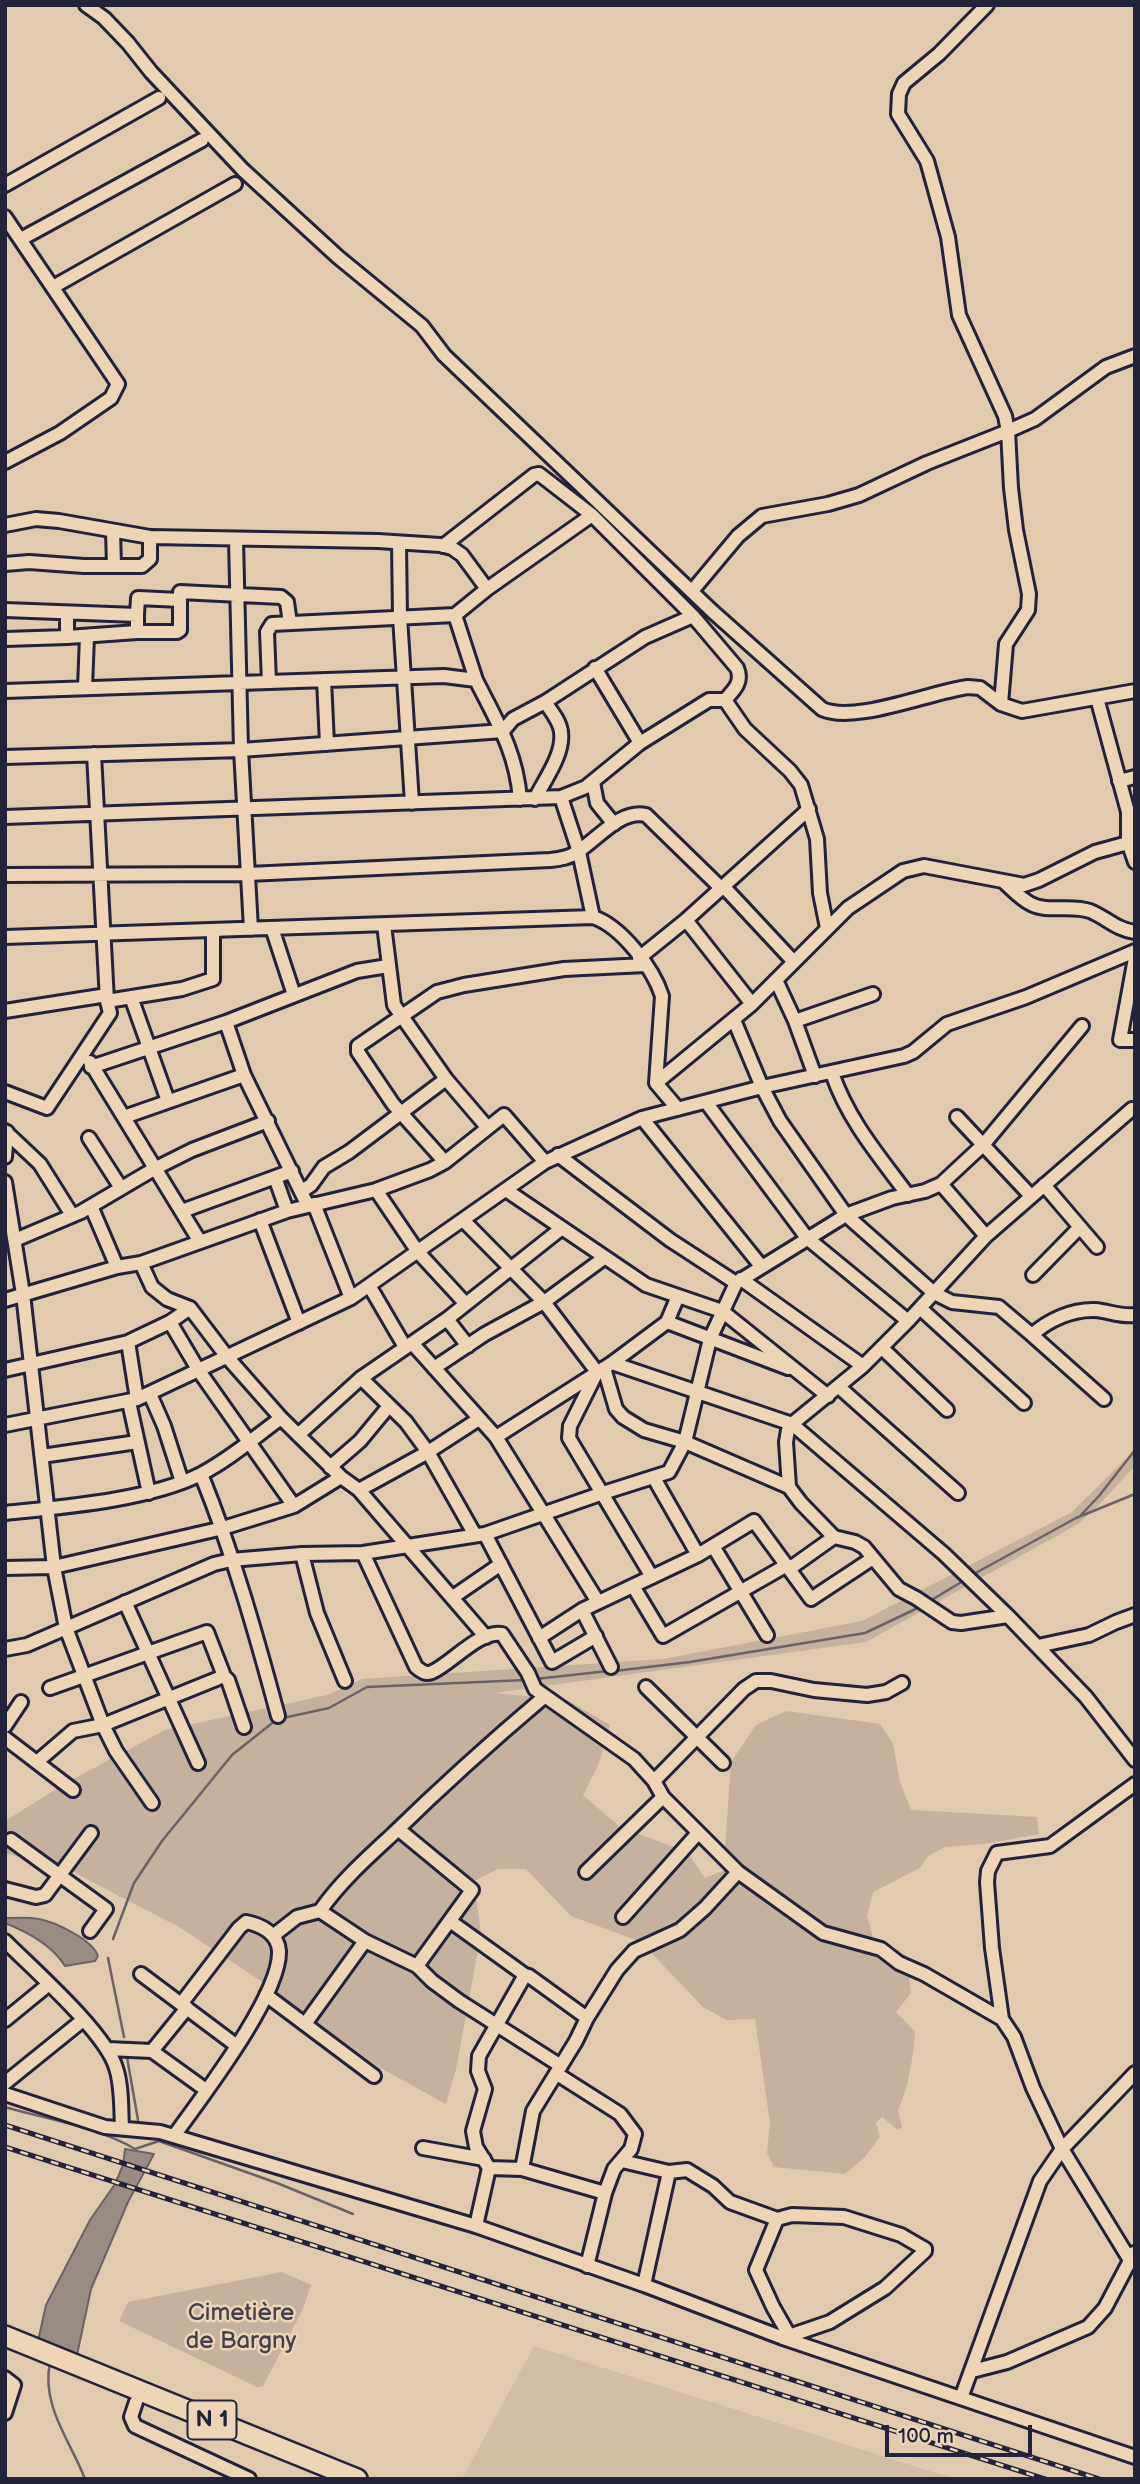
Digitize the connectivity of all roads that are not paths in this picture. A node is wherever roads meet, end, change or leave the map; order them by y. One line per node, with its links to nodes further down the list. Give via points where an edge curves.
1 (86, 5): 23 (street, via 128,43 243,170 422,326 444,355)
2 (987, 5): 11 (street, via 904,83 898,114 927,161 948,237 959,315)
3 (159, 98): 6 (street)
4 (202, 140): 8 (street)
5 (236, 184): 9 (street)
6 (5, 186)
7 (5, 216): 8 (street)
8 (21, 239): 9 (street)
9 (53, 287): 12 (street, via 118,384 111,398 40,445)
10 (1135, 356): 11 (street, via 1105,367 1035,419)
11 (1008, 431): 23 (street, via 859,495 762,516 738,536); 49 (street, via 1016,530 1029,594 1028,610 1006,644)
12 (5, 462)
13 (592, 515): 19 (street, via 539,474 534,475); 22 (street); 30 (street)
14 (5, 525): 15 (street, via 36,519)
15 (113, 531): 16 (street); 21 (street)
16 (149, 537): 17 (street); 21 (street, via 146,564)
17 (236, 540): 18 (street); 24 (street)
18 (399, 543): 19 (street); 31 (street)
19 (443, 545): 22 (street, via 462,555)
20 (5, 564): 21 (street)
21 (114, 566)
22 (487, 589): 29 (street)
23 (692, 591): 49 (street, via 828,712 855,713 968,687 983,690)
24 (237, 596): 25 (street, via 180,593); 32 (street, via 285,599); 42 (street)
25 (180, 600): 28 (street, via 138,598); 33 (street, via 179,631)
26 (5, 610): 27 (street)
27 (67, 614): 28 (street); 35 (street)
28 (136, 615): 33 (street)
29 (456, 615): 31 (street); 40 (street)
30 (693, 616): 37 (street, via 645,637); 47 (street, via 738,670 737,685)
31 (400, 617): 32 (street); 38 (street)
32 (290, 623): 41 (street, via 272,624 267,632)
33 (137, 632): 34 (street)
34 (87, 636): 35 (street); 43 (street)
35 (67, 637): 36 (street)
36 (5, 639)
37 (595, 668): 48 (street); 52 (street)
38 (403, 677): 39 (street); 40 (street); 51 (street)
39 (324, 680): 41 (street); 53 (street)
40 (476, 680): 50 (street)
41 (270, 682): 42 (street)
42 (239, 683): 43 (street); 54 (street)
43 (85, 688): 44 (street)
44 (5, 691)
45 (1135, 691): 46 (street)
46 (1097, 698): 49 (street, via 1022,711); 58 (street)
47 (725, 700): 52 (street, via 709,701); 65 (street, via 745,729 797,778)
48 (545, 702): 50 (street, via 513,719); 62 (street, via 559,724 561,738 558,754)
49 (1001, 704)
50 (503, 731): 51 (street); 61 (street, via 517,769)
51 (407, 738): 53 (street); 63 (street)
52 (640, 743): 59 (street)
53 (327, 744): 54 (street)
54 (241, 750): 55 (street); 64 (street)
55 (94, 754): 56 (street); 66 (street)
56 (5, 757)
57 (1135, 777): 58 (street)
58 (1119, 781): 69 (street)
59 (593, 782): 60 (street); 68 (street, via 598,806)
60 (561, 797): 62 (street); 70 (street)
61 (520, 799): 62 (street); 63 (street)
62 (535, 799)
63 (412, 803): 64 (street)
64 (245, 808): 66 (street); 72 (street)
65 (809, 809): 76 (street); 81 (street)
66 (99, 815): 67 (street); 74 (street)
67 (5, 817)
68 (614, 824): 70 (street); 76 (street, via 633,814 646,815)
69 (1131, 842): 71 (street); 75 (street, via 1095,852 1038,880 1018,885)
70 (579, 852): 72 (street, via 550,860); 77 (street)
71 (1135, 862)
72 (248, 874): 74 (street); 82 (street)
73 (5, 875): 74 (street)
74 (100, 875): 85 (street)
75 (1005, 882): 81 (street, via 911,867 855,902); 84 (street, via 1031,904 1049,909 1075,907 1121,930)
76 (723, 888): 78 (street); 90 (street)
77 (593, 917): 79 (street); 89 (street, via 609,923)
78 (686, 920): 89 (street); 97 (street)
79 (384, 925): 80 (street); 91 (street)
80 (272, 928): 82 (street); 94 (street)
81 (827, 928): 90 (street)
82 (251, 929): 83 (street)
83 (213, 930): 85 (street); 95 (street, via 213,979)
84 (1135, 932)
85 (104, 934): 86 (street); 96 (street)
86 (5, 937)
87 (1135, 951): 108 (street, via 947,1024 909,1054)
88 (1135, 958): 104 (street, via 1120,1040)
89 (642, 962): 99 (street, via 464,985 433,994); 112 (street, via 662,996)
90 (794, 962): 92 (street)
91 (388, 966): 94 (street, via 357,971); 99 (street, via 394,1005)
92 (776, 981): 97 (street); 101 (street)
93 (873, 994): 101 (street)
94 (294, 995): 102 (street)
95 (131, 997): 96 (street); 106 (street)
96 (107, 998): 98 (street); 105 (street, via 110,1013)
97 (752, 1004): 100 (street)
98 (5, 1011)
99 (402, 1018): 111 (street); 119 (street, via 357,1049)
100 (734, 1020): 112 (street); 113 (street)
101 (794, 1021): 110 (street)
102 (226, 1023): 106 (street); 109 (street)
103 (1082, 1026): 127 (street)
104 (1135, 1040)
105 (86, 1048): 107 (street); 114 (street, via 47,1108)
106 (148, 1049): 107 (street); 115 (street)
107 (91, 1067): 120 (street)
108 (832, 1073): 110 (street); 142 (street, via 858,1126)
109 (244, 1074): 115 (street); 123 (street)
110 (815, 1076): 113 (street)
111 (446, 1079): 119 (street); 124 (street)
112 (656, 1083): 117 (street)
113 (762, 1087): 116 (street); 149 (street, via 780,1121)
114 (5, 1092)
115 (168, 1101): 120 (street)
116 (706, 1102): 117 (street); 156 (street)
117 (678, 1109): 122 (street)
118 (1132, 1109): 137 (street)
119 (400, 1112): 131 (street); 141 (street, via 324,1167)
120 (124, 1117): 132 (street)
121 (957, 1117): 127 (street)
122 (642, 1118): 128 (street); 162 (street)
123 (268, 1121): 132 (street); 133 (street)
124 (487, 1127): 130 (street, via 505,1115); 131 (street)
125 (6, 1131): 129 (street); 148 (street, via 40,1164)
126 (89, 1138): 138 (street)
127 (984, 1146): 136 (street); 143 (street)
128 (558, 1155): 130 (street); 166 (street, via 670,1240)
129 (5, 1157)
130 (545, 1162): 140 (street)
131 (445, 1163): 139 (street)
132 (155, 1168): 138 (street); 146 (street)
133 (292, 1171): 134 (street); 141 (street)
134 (275, 1177): 146 (street); 147 (street)
135 (5, 1182): 154 (street)
136 (941, 1184): 142 (street); 155 (street)
137 (1044, 1185): 143 (street); 152 (street)
138 (121, 1188): 145 (street)
139 (376, 1190): 144 (street); 159 (street)
140 (506, 1190): 151 (street); 153 (street)
141 (302, 1191): 144 (street)
142 (908, 1195): 149 (street)
143 (1031, 1196): 155 (street)
144 (311, 1205): 147 (street); 171 (street)
145 (91, 1206): 148 (street); 163 (street)
146 (182, 1211): 157 (street)
147 (287, 1211): 150 (street)
148 (72, 1215): 154 (street)
149 (846, 1215): 156 (street); 168 (street)
150 (260, 1220): 157 (street); 183 (street)
151 (464, 1221): 159 (street); 164 (street)
152 (1080, 1227): 158 (street); 165 (street)
153 (562, 1228): 160 (street); 164 (street)
154 (11, 1234): 169 (street)
155 (986, 1236): 168 (street)
156 (807, 1238): 162 (street); 180 (street)
157 (199, 1240): 161 (street)
158 (1097, 1247)
159 (418, 1252): 167 (street); 174 (street)
160 (604, 1258): 170 (street, via 646,1285); 173 (street)
161 (141, 1263): 163 (street); 175 (street, via 159,1293)
162 (761, 1266): 166 (street)
163 (117, 1267): 169 (street)
164 (512, 1270): 173 (street); 174 (street)
165 (1033, 1275)
166 (739, 1281): 177 (street); 192 (street)
167 (370, 1287): 171 (street); 187 (street)
168 (934, 1293): 176 (street); 184 (street, via 952,1302 1001,1308)
169 (23, 1294): 172 (street); 191 (street)
170 (678, 1296): 177 (street); 182 (street)
171 (351, 1298): 183 (street)
172 (5, 1300)
173 (544, 1302): 188 (street); 194 (street)
174 (465, 1303): 179 (street)
175 (190, 1308): 181 (street); 190 (street)
176 (920, 1308): 180 (street); 204 (street)
177 (722, 1311): 185 (street); 197 (street)
178 (1135, 1315): 184 (street, via 1082,1311 1054,1320)
179 (447, 1319): 187 (street); 188 (street)
180 (908, 1321): 189 (street)
181 (170, 1322): 186 (street); 196 (street)
182 (667, 1322): 185 (street); 194 (street)
183 (299, 1323): 190 (street)
184 (1032, 1335): 202 (street)
185 (710, 1339): 197 (street); 199 (street)
186 (128, 1342): 191 (street); 203 (street)
187 (409, 1345): 193 (street); 198 (street)
188 (468, 1346): 193 (street)
189 (882, 1348): 192 (street); 206 (street)
190 (228, 1358): 196 (street); 207 (street)
191 (29, 1364): 195 (street); 209 (street)
192 (863, 1366): 200 (street)
193 (434, 1368): 208 (street)
194 (604, 1368): 199 (street); 213 (street); 216 (street, via 616,1409 623,1417 650,1432); 227 (street, via 569,1432)
195 (5, 1370)
196 (199, 1371): 201 (street); 214 (street)
197 (799, 1372): 200 (street)
198 (361, 1377): 205 (street); 212 (street)
199 (698, 1392): 210 (street); 216 (street)
200 (833, 1392): 210 (street); 228 (street)
201 (150, 1394): 203 (street); 223 (street)
202 (1104, 1399)
203 (133, 1401): 209 (street); 215 (street)
204 (1024, 1403)
205 (389, 1406): 217 (street); 219 (street)
206 (947, 1410)
207 (281, 1418): 212 (street); 214 (street)
208 (479, 1419): 213 (street); 217 (street)
209 (37, 1420): 211 (street); 218 (street)
210 (792, 1424): 224 (street, via 786,1442); 255 (street, via 944,1554)
211 (5, 1425)
212 (298, 1435): 219 (street)
213 (496, 1437): 232 (street)
214 (250, 1441): 220 (street); 229 (street)
215 (137, 1442): 218 (street); 226 (street)
216 (685, 1442): 222 (street, via 669,1472); 224 (street)
217 (428, 1452): 225 (street); 234 (street)
218 (42, 1456): 230 (street)
219 (330, 1467): 221 (street)
220 (201, 1474): 223 (street); 233 (street)
221 (341, 1477): 225 (street); 229 (street)
222 (654, 1478): 227 (street); 240 (street)
223 (182, 1482): 226 (street)
224 (789, 1487): 235 (street)
225 (359, 1490): 237 (street)
226 (149, 1493): 230 (street)
227 (603, 1493): 232 (street); 247 (street)
228 (958, 1493)
229 (294, 1506): 233 (street)
230 (48, 1509): 231 (street); 244 (street)
231 (5, 1514)
232 (543, 1514): 234 (street); 252 (street)
233 (223, 1528): 242 (street); 244 (street)
234 (480, 1534): 237 (street); 243 (street)
235 (834, 1537): 241 (street, via 859,1544); 245 (street)
236 (713, 1546): 240 (street); 245 (street, via 754,1521); 249 (street)
237 (409, 1547): 238 (street); 250 (street)
238 (363, 1553): 239 (street); 259 (street, via 416,1667 423,1672 432,1672)
239 (302, 1554): 242 (street); 267 (street, via 317,1613)
240 (698, 1555): 247 (street)
241 (873, 1558): 245 (street, via 811,1599); 255 (street, via 898,1589 952,1622)
242 (231, 1560): 251 (street); 274 (street)
243 (501, 1564): 250 (street); 260 (street)
244 (54, 1567): 246 (street); 256 (street)
245 (788, 1567): 249 (street)
246 (5, 1568)
247 (652, 1577): 248 (street)
248 (633, 1586): 249 (street, via 663,1636); 252 (street)
249 (740, 1591): 257 (street)
250 (453, 1597): 259 (street)
251 (125, 1602): 256 (street); 263 (street)
252 (598, 1602): 253 (street)
253 (582, 1610): 258 (street); 260 (street)
254 (1135, 1615): 261 (street, via 1089,1635)
255 (1008, 1616): 261 (street)
256 (66, 1628): 262 (street); 265 (street)
257 (767, 1635)
258 (596, 1636): 260 (street, via 552,1662); 264 (street)
259 (486, 1637): 271 (street, via 502,1634)
260 (539, 1638)
261 (1038, 1646): 280 (street, via 1086,1697)
262 (5, 1649)
263 (148, 1653): 265 (street); 266 (street, via 206,1632); 272 (street)
264 (611, 1667)
265 (85, 1674): 269 (street); 275 (street)
266 (224, 1676): 272 (street); 277 (street)
267 (345, 1681)
268 (902, 1683): 278 (street, via 886,1692 861,1695 756,1681)
269 (50, 1688)
270 (646, 1688): 278 (street)
271 (540, 1693): 284 (street, via 634,1759); 289 (street)
272 (169, 1699): 275 (street); 282 (street)
273 (21, 1702): 276 (street)
274 (278, 1716)
275 (103, 1725): 281 (street, via 73,1731); 288 (street)
276 (5, 1726)
277 (244, 1727)
278 (697, 1736): 283 (street); 284 (street)
279 (5, 1738): 281 (street)
280 (1135, 1760)
281 (38, 1761): 286 (street)
282 (198, 1763)
283 (723, 1763)
284 (654, 1781): 287 (street)
285 (1135, 1784): 311 (street, via 1051,1846 995,1856 987,1882)
286 (73, 1790)
287 (663, 1797): 291 (street); 293 (street)
288 (152, 1803)
289 (398, 1829): 297 (street, via 333,1891); 299 (street, via 472,1890)
290 (91, 1833): 295 (street)
291 (698, 1833): 294 (street); 298 (street)
292 (10, 1840): 295 (street)
293 (586, 1872)
294 (738, 1872): 310 (street, via 680,1930 634,1951); 311 (street, via 823,1934 881,1949)
295 (61, 1877): 296 (street, via 45,1895 36,1897); 300 (street, via 106,1909)
296 (5, 1889)
297 (320, 1911): 301 (street, via 297,1917); 303 (street)
298 (623, 1917)
299 (450, 1921): 304 (street); 306 (street)
300 (90, 1931)
301 (274, 1935): 308 (street, via 278,1966); 309 (street, via 246,1922)
302 (5, 1941): 307 (street)
303 (365, 1941): 304 (street); 314 (street)
304 (417, 1966): 315 (street)
305 (141, 1974): 309 (street)
306 (525, 1975): 310 (street); 315 (street)
307 (48, 1984): 312 (street); 313 (street)
308 (266, 1995): 314 (street); 316 (street)
309 (184, 2006): 316 (street); 318 (street)
310 (587, 2018): 319 (street)
311 (1002, 2019): 328 (street)
312 (5, 2020)
313 (83, 2020): 317 (street); 322 (street)
314 (305, 2024): 321 (street)
315 (496, 2024): 319 (street); 330 (street, via 479,2056 478,2071 485,2090 473,2131)
316 (237, 2046): 323 (street)
317 (108, 2049): 318 (street); 325 (street, via 118,2077)
318 (152, 2051): 323 (street)
319 (559, 2070): 329 (street, via 620,2114 635,2134); 331 (street, via 533,2111)
320 (1135, 2073): 328 (street)
321 (374, 2076)
322 (5, 2083)
323 (206, 2090): 326 (street)
324 (5, 2094): 325 (street, via 105,2127)
325 (122, 2128): 326 (street)
326 (174, 2136): 335 (street)
327 (423, 2148): 330 (street)
328 (1062, 2149): 336 (street); 344 (street, via 1034,2194)
329 (622, 2161): 332 (street); 333 (street)
330 (486, 2164): 331 (street); 335 (street)
331 (522, 2169): 333 (street)
332 (669, 2172): 334 (street, via 687,2170 730,2202); 338 (street)
333 (605, 2193): 337 (street)
334 (777, 2219): 340 (street, via 756,2270); 340 (street, via 792,2215 844,2217 901,2235 926,2251 886,2288 830,2322)
335 (476, 2226): 337 (street)
336 (1133, 2258): 344 (street, via 1105,2308 1088,2326 1007,2362)
337 (587, 2266): 338 (street)
338 (644, 2285): 340 (street)
339 (5, 2336): 342 (highway, N 1)
340 (786, 2336): 346 (street)
341 (5, 2348): 342 (highway, N 1)
342 (42, 2357): 343 (highway, N 1)
343 (66, 2367): 347 (highway, N 1); 352 (highway, N 1)
344 (972, 2371): 346 (street)
345 (5, 2378): 348 (street, via 14,2385)
346 (961, 2398): 349 (street)
347 (136, 2402): 350 (street, via 131,2417 135,2426); 351 (highway, N 1)
348 (5, 2413)
349 (1135, 2457)
350 (249, 2479)
351 (326, 2479)
352 (357, 2479)

